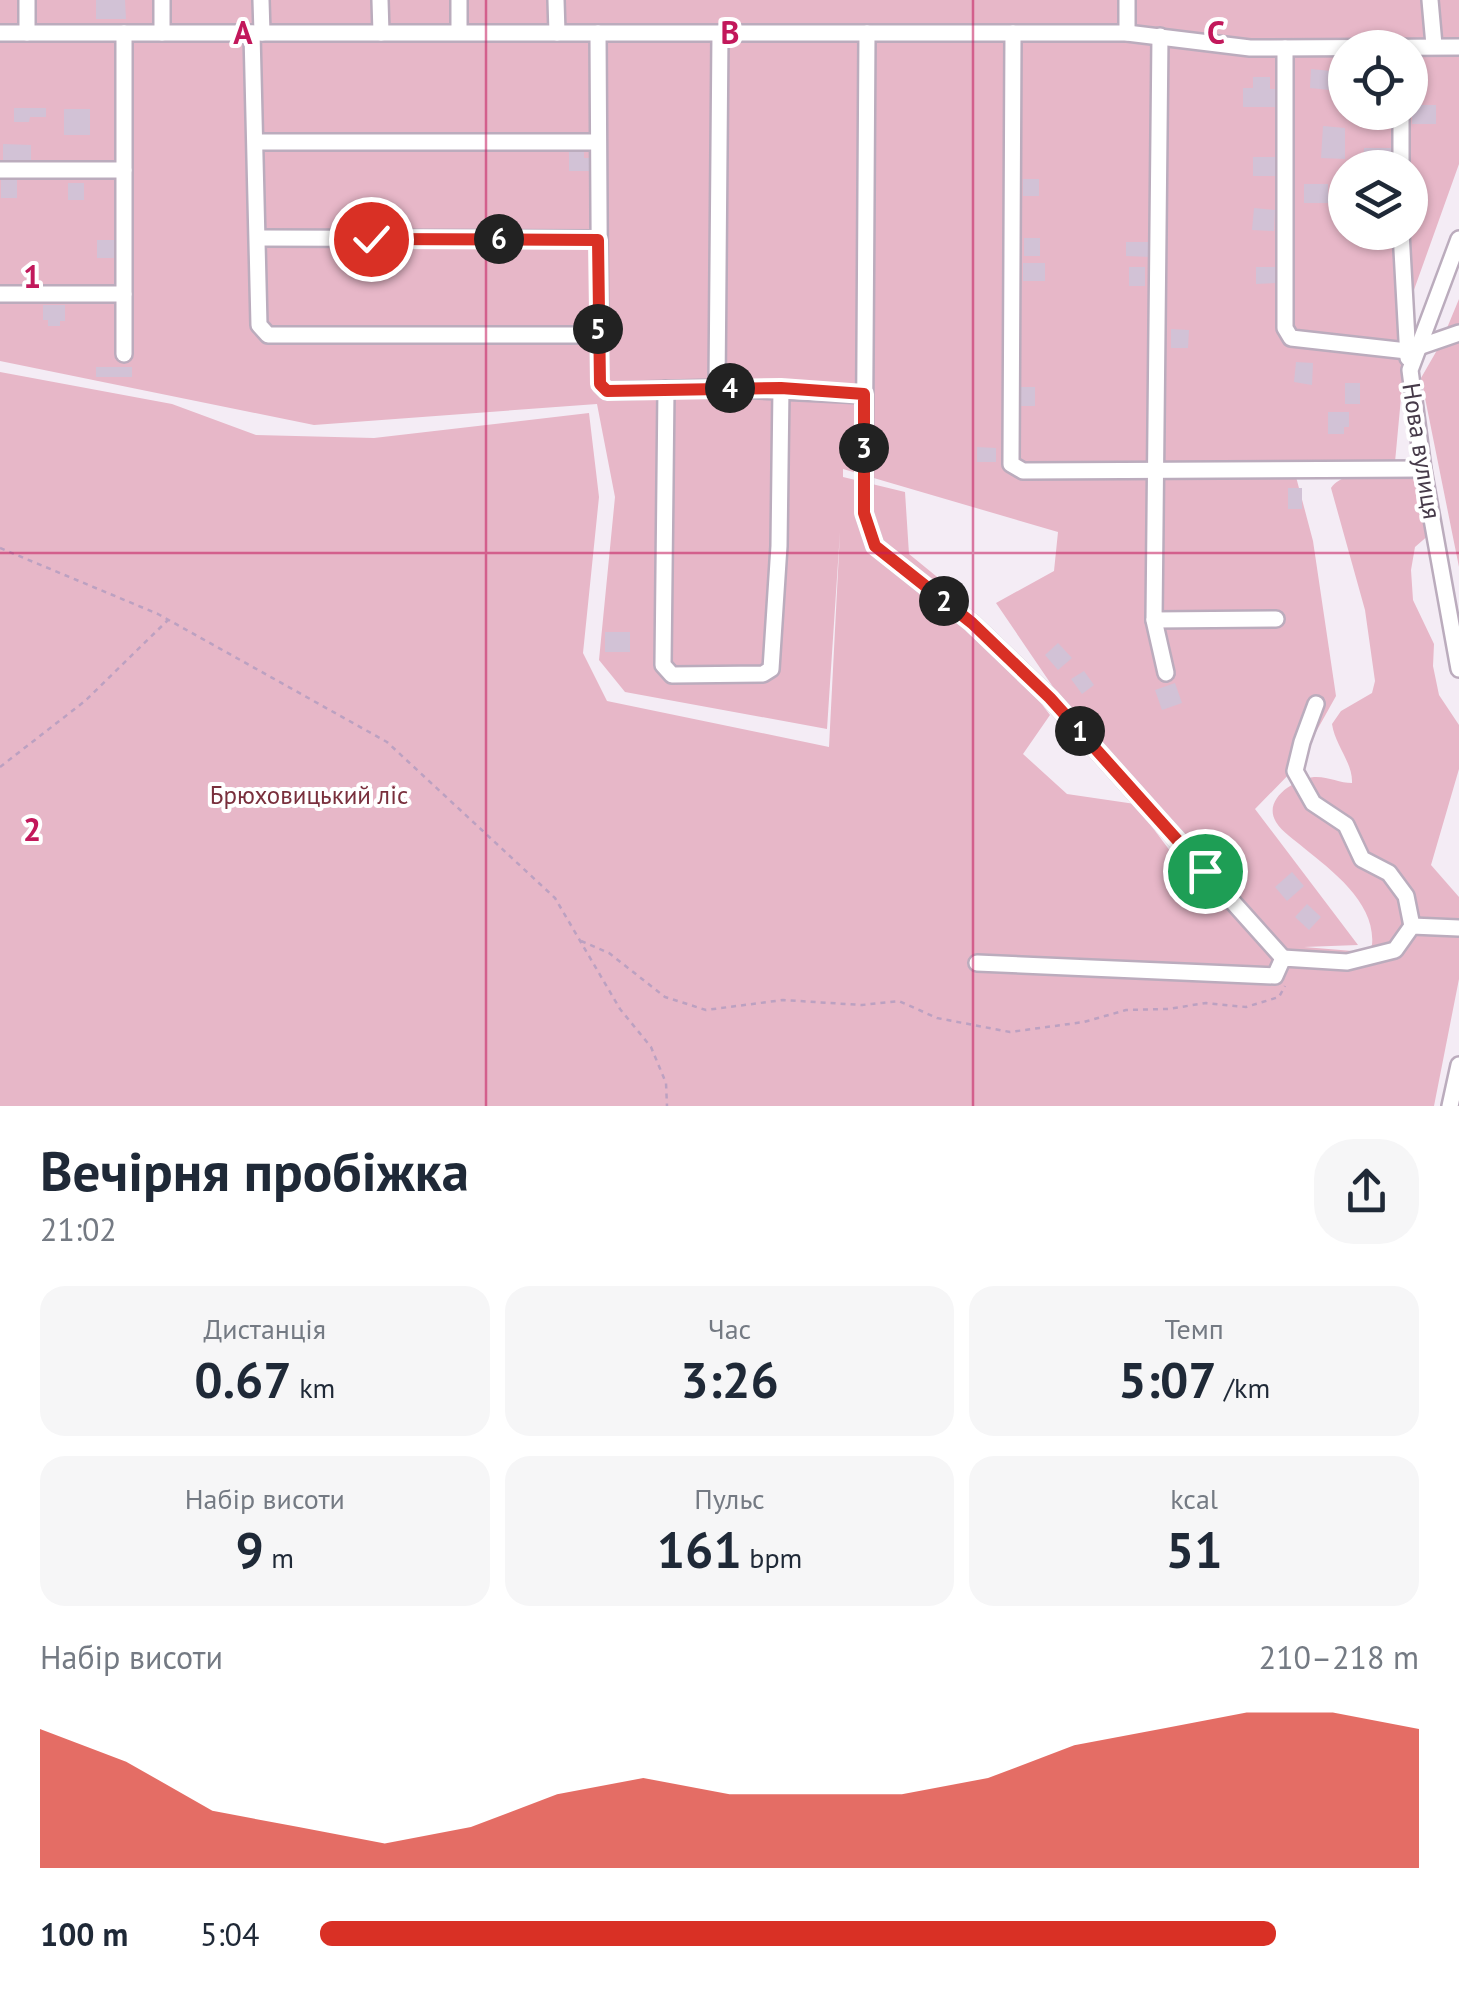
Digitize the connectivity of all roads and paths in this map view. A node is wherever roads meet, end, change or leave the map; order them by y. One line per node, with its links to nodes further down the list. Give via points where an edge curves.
1 (27, 0): 11 (street)
2 (162, 0): 13 (street)
3 (262, 0): 14 (street)
4 (380, 0): 15 (street)
5 (459, 0): 9 (street)
6 (556, 0): 16 (street)
7 (1127, 0): 21 (street)
8 (1430, 0): 24 (street)
9 (459, 32): 15 (street); 16 (street)
10 (0, 33): 11 (street)
11 (27, 33): 12 (street)
12 (124, 33): 13 (street); 31 (street)
13 (162, 33): 14 (street)
14 (257, 33): 15 (street); 28 (street)
15 (381, 33)
16 (557, 33): 17 (street)
17 (598, 33): 18 (street); 29 (street)
18 (720, 33): 19 (street); 42 (street)
19 (867, 33): 20 (street); 45 (street)
20 (1013, 33): 21 (street); 47 (street, via 1010,464 1023,471)
21 (1127, 33): 22 (street)
22 (1160, 36): 26 (street); 47 (street)
23 (1428, 45): 24 (street)
24 (1434, 45): 25 (street)
25 (1459, 46)
26 (1285, 48): 27 (street); 40 (street, via 1285,328 1304,342)
27 (1328, 48)
28 (256, 142): 29 (street); 32 (street)
29 (598, 142): 33 (street)
30 (0, 170): 31 (street)
31 (124, 170): 37 (street)
32 (258, 238): 33 (street); 39 (street, via 259,325 268,335)
33 (598, 240): 39 (street)
34 (1457, 249): 40 (street, Нова вулиця)
35 (1403, 250): 40 (street)
36 (0, 294): 37 (street)
37 (124, 294): 41 (street)
38 (1459, 332): 40 (street)
39 (598, 335): 44 (street, via 600,384 607,391)
40 (1412, 348): 46 (street, Нова вулиця)
41 (124, 354)
42 (717, 388): 43 (street); 44 (street)
43 (781, 388): 44 (street, via 770,670 672,675 663,666); 45 (street)
44 (666, 389)
45 (864, 394): 59 (street, via 864,513 875,546 972,623 1050,698)
46 (1423, 469): 47 (street); 52 (street, Нова вулиця)
47 (1156, 470): 51 (street)
48 (0, 548): 49 (path)
49 (168, 619): 55 (path, via 85,701); 58 (path, via 387,742 555,898)
50 (1276, 619): 51 (street)
51 (1154, 620): 53 (street)
52 (1459, 669)
53 (1166, 673)
54 (1316, 704): 56 (street, via 1295,771 1313,803 1346,825 1362,858 1389,872 1406,896)
55 (0, 767)
56 (1412, 926): 57 (street); 59 (street, via 1395,950 1347,962)
57 (1459, 928)
58 (580, 940): 61 (path, via 609,953 664,998 706,1010 783,1000 862,1006 900,1000 936,1018 1010,1032 1126,1010 1206,1003 1246,1008 1280,996); 63 (path, via 650,1047 666,1083)
59 (1283, 958): 60 (street, via 1274,976)
60 (977, 963)
61 (1286, 984)
62 (1459, 1065): 64 (street)
63 (667, 1106)
64 (1450, 1106)

